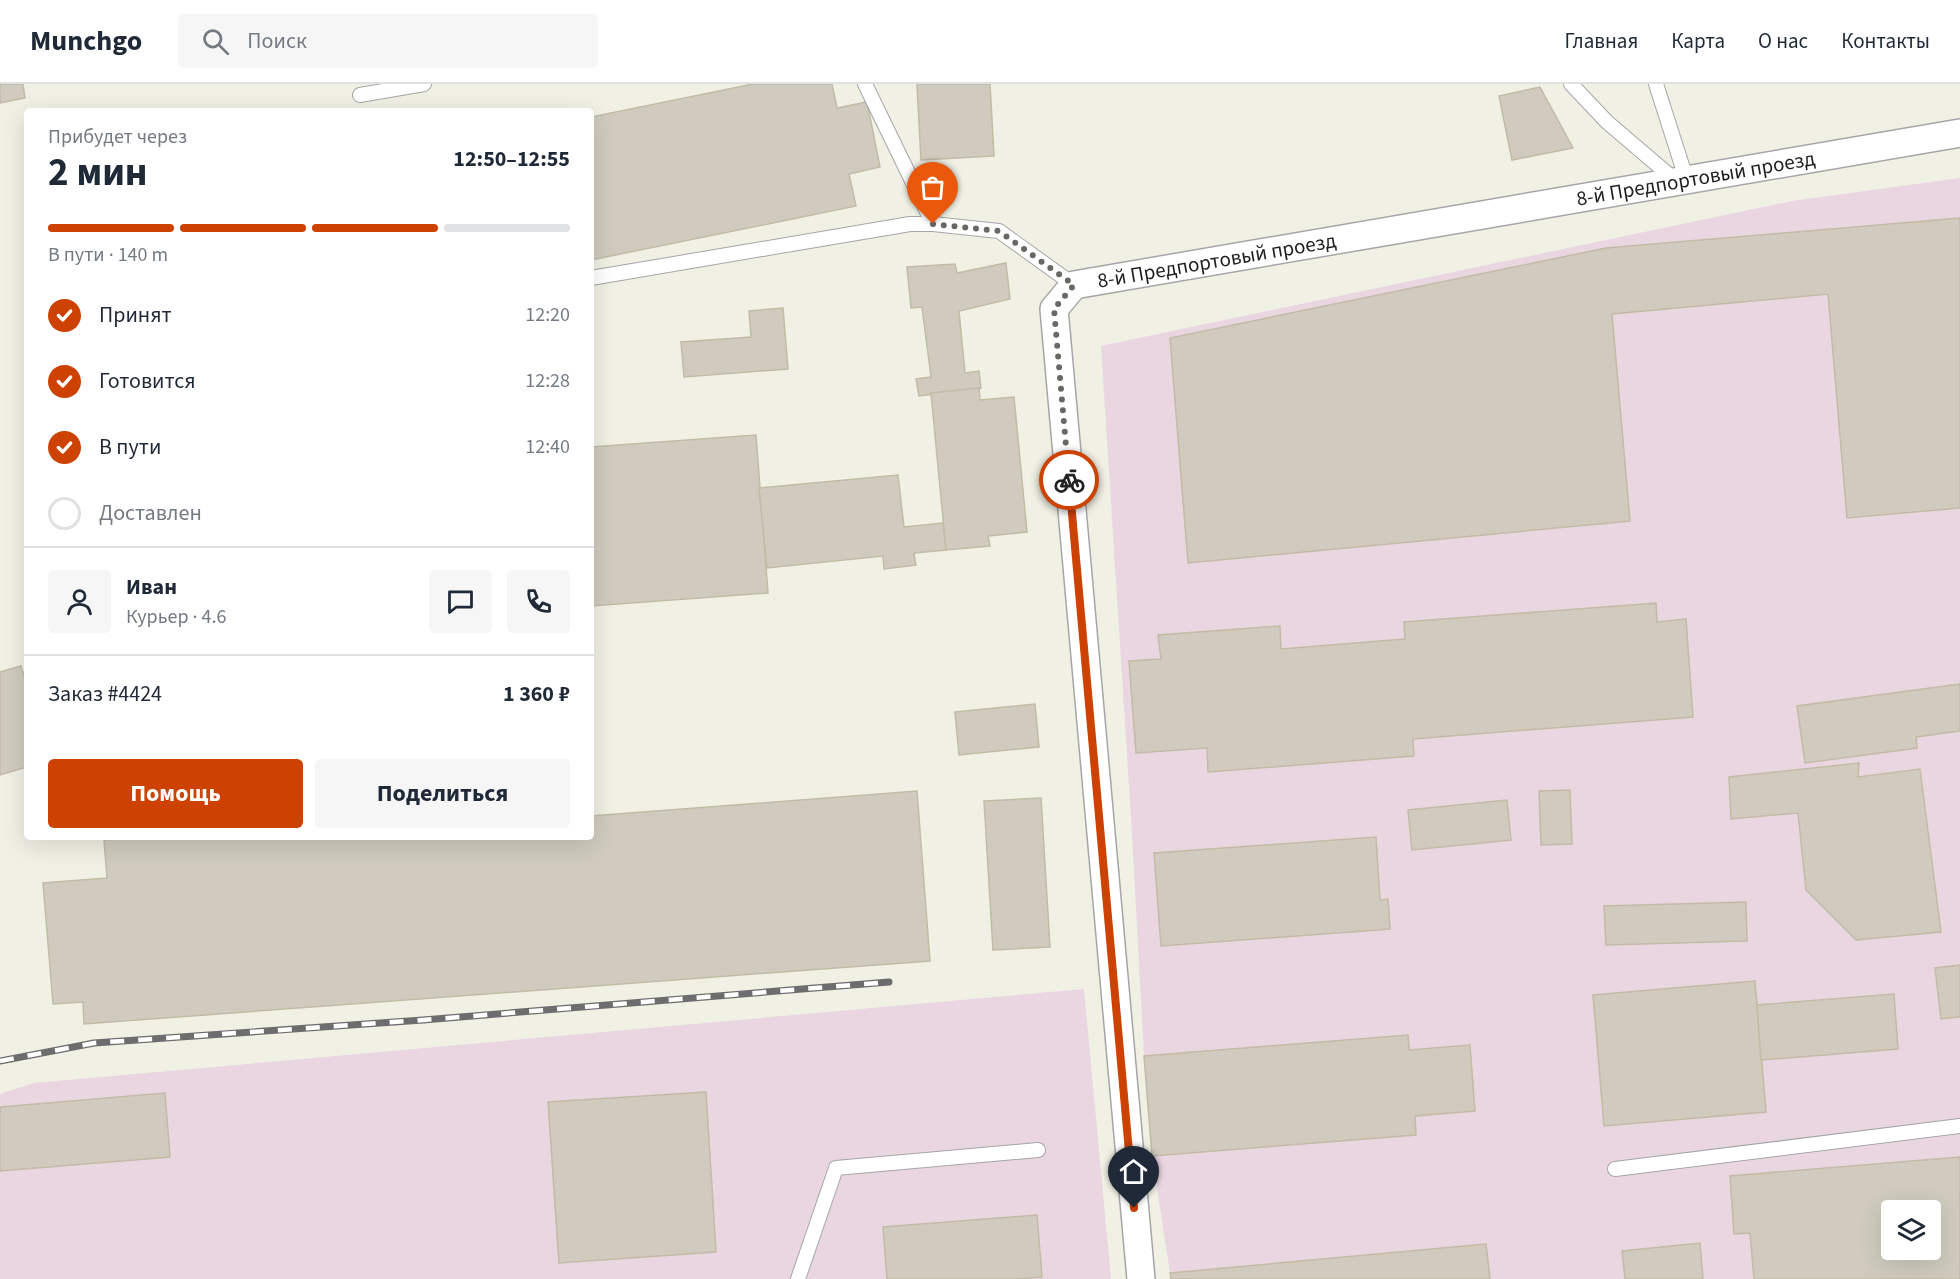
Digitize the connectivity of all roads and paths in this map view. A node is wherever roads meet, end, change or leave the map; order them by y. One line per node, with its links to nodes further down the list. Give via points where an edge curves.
1 (424, 84): 5 (lane)
2 (865, 84): 8 (lane)
3 (1571, 84): 7 (lane, via 1606,122)
4 (1656, 84): 7 (lane)
5 (360, 95)
6 (1960, 133): 7 (street, 8-й Предпортовый проезд)
7 (1681, 179): 10 (street, 8-й Предпортовый проезд)
8 (933, 224): 9 (lane, via 910,224); 10 (lane, via 999,231)
9 (594, 277)
10 (1074, 285): 15 (street, 8-й Предпортовый проезд, via 1054,309)
11 (1960, 1126): 13 (lane)
12 (1038, 1150): 14 (lane, via 837,1168)
13 (1615, 1169)
14 (798, 1279)
15 (1141, 1279)

